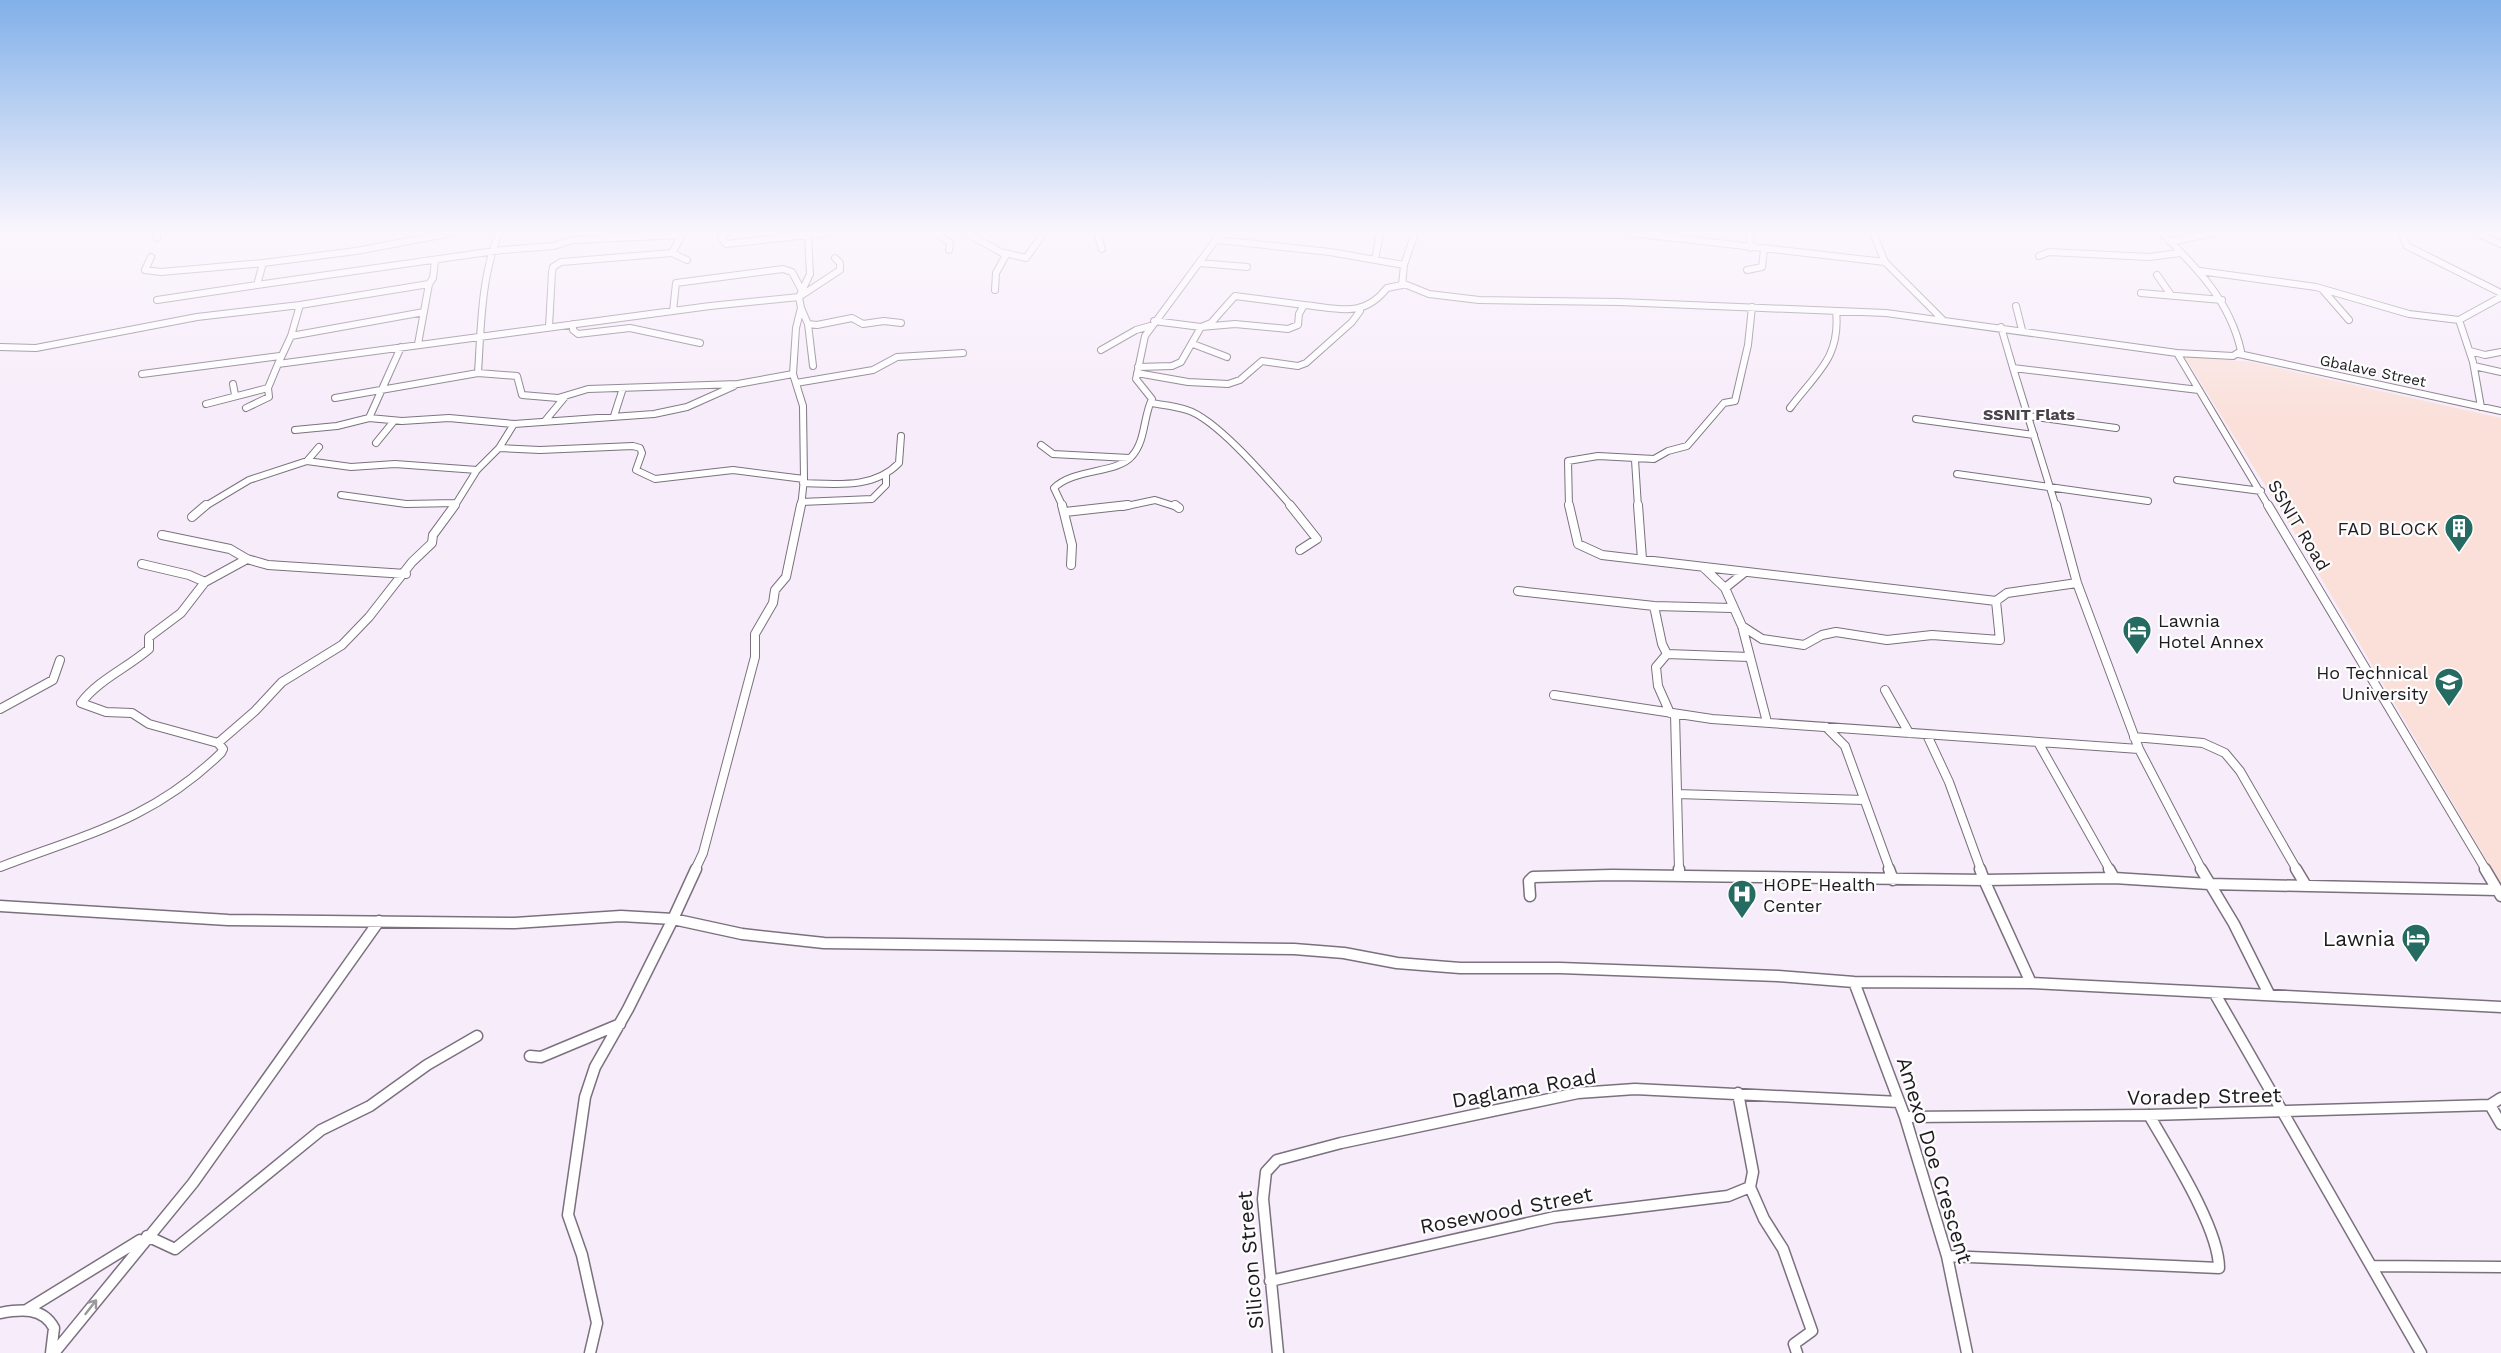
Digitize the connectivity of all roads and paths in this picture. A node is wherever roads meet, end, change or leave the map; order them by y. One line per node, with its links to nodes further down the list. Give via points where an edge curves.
1 (183, 296): 19 (street)
2 (357, 296): 22 (street)
3 (427, 296): 29 (street)
4 (485, 296): 42 (street)
5 (551, 296): 37 (street)
6 (675, 296): 26 (street)
7 (1174, 296): 36 (street)
8 (1235, 296): 38 (street, via 1211,323)
9 (1236, 296): 21 (street)
10 (1382, 296): 27 (street)
11 (1447, 296): 24 (street)
12 (1919, 296): 30 (street)
13 (2183, 296): 20 (street)
14 (2219, 296): 20 (street)
15 (2327, 296): 31 (street)
16 (2342, 296): 32 (street, via 2409,314)
17 (2499, 296): 32 (street)
18 (799, 297): 25 (street); 26 (street)
19 (157, 300)
20 (2222, 300): 53 (street, via 2239,341)
21 (1304, 304): 27 (street); 38 (street, via 1298,325 1292,328 1250,324)
22 (300, 305): 41 (street); 46 (street, via 197,317 36,348)
23 (2016, 306): 40 (street)
24 (1752, 307): 28 (street); 98 (street, via 1735,401 1724,403 1687,446 1654,459)
25 (801, 308): 35 (street); 65 (street)
26 (673, 311): 34 (street)
27 (1360, 311): 61 (street, via 1306,363 1298,366 1262,361 1235,383 1185,383)
28 (1836, 311): 30 (street); 80 (street, via 1835,345 1821,373)
29 (424, 312): 41 (street); 44 (street)
30 (1943, 320): 39 (street)
31 (2349, 320)
32 (2460, 320): 49 (street)
33 (901, 322): 35 (street, via 863,324 852,318)
34 (573, 324): 37 (street); 43 (street, via 578,334 628,328)
35 (808, 324): 59 (street)
36 (1152, 324): 38 (street); 48 (street); 61 (street, via 1144,336)
37 (549, 327): 42 (street)
38 (1201, 327): 45 (street)
39 (2001, 327): 40 (street); 60 (street)
40 (2022, 330): 52 (street)
41 (291, 336): 55 (street)
42 (479, 338): 44 (street); 63 (street)
43 (700, 343)
44 (418, 344): 47 (street)
45 (1193, 344): 56 (street); 61 (street, via 1181,362)
46 (0, 346)
47 (401, 346): 57 (street); 71 (street)
48 (1101, 350)
49 (2470, 351): 54 (street); 58 (street)
50 (2501, 352): 54 (street)
51 (963, 353): 66 (street, via 897,357 873,370)
52 (2177, 353): 53 (street); 72 (street, SSNIT Road)
53 (2239, 354): 78 (street, Gbalave Street)
54 (2485, 355): 58 (street)
55 (280, 356): 57 (street); 64 (street)
56 (1227, 357)
57 (278, 364): 69 (street)
58 (2474, 364): 62 (street); 78 (street)
59 (813, 366)
60 (2013, 368): 72 (street); 83 (street)
61 (1137, 370): 76 (street, via 1136,379 1151,396)
62 (2501, 372)
63 (478, 373): 71 (street); 75 (street, via 517,376 522,395)
64 (142, 374)
65 (793, 374): 66 (street); 68 (street)
66 (796, 383): 104 (street, via 803,406)
67 (233, 384): 73 (street)
68 (738, 384): 70 (street); 82 (street, via 673,412)
69 (268, 388): 73 (street); 79 (street, via 268,399)
70 (623, 388): 75 (street, via 581,390); 82 (street)
71 (379, 390): 74 (street); 84 (street)
72 (2199, 390): 106 (street, SSNIT Road)
73 (235, 395): 77 (street)
74 (335, 398)
75 (564, 398): 87 (street)
76 (1151, 403): 97 (street, via 1145,411 1142,434); 115 (street, via 1189,410 1206,419 1257,467 1316,535 1317,539)
77 (206, 404)
78 (2481, 407): 81 (street, Gbalave Street)
79 (246, 408)
80 (1790, 408)
81 (2501, 411)
82 (614, 416): 87 (street)
83 (2028, 416): 89 (street); 91 (street)
84 (369, 418): 86 (street); 90 (street)
85 (1917, 419): 91 (street)
86 (394, 421): 88 (street, via 450,418); 93 (street)
87 (545, 421): 88 (street)
88 (514, 424): 96 (street)
89 (2116, 428)
90 (295, 430)
91 (2034, 435): 105 (street)
92 (901, 436): 102 (street, via 899,464)
93 (376, 443)
94 (1041, 445): 97 (street, via 1053,454)
95 (319, 447): 99 (street)
96 (499, 448): 100 (street); 104 (street, via 625,445 640,448 636,470 655,479 733,470)
97 (1129, 458): 112 (street, via 1057,483 1056,498)
98 (1635, 460): 117 (street); 117 (street, via 1598,456 1568,461 1569,509 1578,544 1585,550)
99 (307, 461): 100 (street, via 351,467 395,464); 113 (street, via 249,480)
100 (477, 470): 110 (street)
101 (1957, 474): 105 (street)
102 (886, 475): 104 (street, via 862,482); 109 (street, via 886,485 875,498)
103 (2177, 480): 106 (street)
104 (803, 481): 109 (street)
105 (2052, 488): 108 (street); 124 (street)
106 (2261, 491): 155 (street, SSNIT Road)
107 (341, 495): 110 (street, via 406,504)
108 (2148, 501)
109 (801, 502): 158 (street, via 786,577 775,590 773,603 755,634 755,657 697,870)
110 (456, 503): 122 (street, via 432,535 432,543 412,562)
111 (1179, 508): 112 (street, via 1157,499 1118,508)
112 (1065, 512): 119 (street, via 1072,545)
113 (192, 517)
114 (162, 535): 116 (street, via 230,549)
115 (1300, 550)
116 (247, 559): 122 (street, via 268,565); 123 (street)
117 (1642, 559): 120 (street)
118 (142, 564): 123 (street)
119 (1071, 565)
120 (1703, 567): 121 (street); 125 (street)
121 (1745, 572): 125 (street); 127 (street)
122 (406, 574): 143 (street, via 342,645 282,682)
123 (205, 582): 143 (street, via 181,613 149,637 149,649 92,688 81,703 99,710 132,713 149,724)
124 (2077, 583): 127 (street, via 2007,593); 142 (street)
125 (1725, 588): 129 (street)
126 (1518, 591): 128 (street)
127 (1996, 601): 130 (street, via 2000,640 1932,635 1887,640 1836,632 1804,645 1762,639)
128 (1654, 606): 129 (street); 131 (street)
129 (1732, 608): 130 (street)
130 (1742, 626): 132 (street)
131 (1667, 654): 132 (street); 137 (street, via 1656,667 1658,686)
132 (1749, 657): 138 (street)
133 (60, 660): 136 (street, via 52,680)
134 (1885, 690): 140 (street)
135 (1554, 695): 137 (street)
136 (0, 709)
137 (1672, 714): 138 (street); 146 (street)
138 (1767, 722): 139 (street)
139 (1825, 727): 140 (street); 147 (street, via 1845,746)
140 (1909, 733): 141 (street)
141 (1928, 735): 144 (street); 152 (street)
142 (2134, 737): 145 (street); 154 (street, via 2204,743 2225,753 2240,771)
143 (218, 743): 148 (street, via 223,750 207,769 168,798 94,835)
144 (2039, 744): 145 (street); 150 (street)
145 (2139, 749): 153 (street)
146 (1677, 794): 147 (street); 149 (street)
147 (1864, 800): 151 (street)
148 (0, 867)
149 (1679, 876): 151 (street); 156 (street, via 1533,877 1529,881)
150 (2114, 878): 152 (street); 153 (street)
151 (1893, 880): 152 (street)
152 (1984, 880): 161 (street)
153 (2209, 884): 154 (street); 163 (street, via 2234,924)
154 (2305, 884): 155 (street)
155 (2499, 893)
156 (1530, 896)
157 (0, 906): 159 (street, via 228,920)
158 (673, 920): 159 (street, via 621,916 515,923); 160 (street, via 742,934 824,943 1294,949 1460,968 1560,968); 165 (street)
159 (379, 921): 178 (street, via 193,1182)
160 (1854, 982): 161 (street); 170 (street, Amexo Doe Crescent)
161 (2031, 983): 162 (street)
162 (2215, 994): 163 (street); 172 (street)
163 (2268, 994): 164 (street)
164 (2501, 1007)
165 (620, 1024): 167 (street, via 541,1057); 186 (street, via 588,1083 568,1215 582,1255 597,1323)
166 (477, 1036): 178 (street, via 427,1065 370,1106 321,1130 175,1249)
167 (530, 1056)
168 (1738, 1093): 170 (street, Daglama Road); 176 (street, Daglama Road, via 1635,1089 1578,1093 1341,1143 1284,1157); 177 (street, via 1753,1172)
169 (2501, 1098): 171 (street)
170 (1899, 1102): 174 (street, Amexo Doe Crescent)
171 (2490, 1105): 172 (street, Voradep Street); 175 (street)
172 (2282, 1112): 173 (street, Voradep Street); 180 (street)
173 (2149, 1115): 174 (street, Voradep Street); 179 (street, via 2210,1232 2220,1259 2219,1268)
174 (1905, 1117): 179 (street, Amexo Doe Crescent)
175 (2501, 1124)
176 (1269, 1165): 182 (street, Silicon Street, via 1263,1176 1263,1199)
177 (1750, 1187): 182 (street, Rosewood Street, via 1728,1196 1555,1217); 188 (street, via 1783,1249 1807,1310 1812,1331 1794,1344)
178 (147, 1236): 183 (street); 185 (street, one-way to 178)
179 (1947, 1256): 189 (street, Amexo Doe Crescent)
180 (2372, 1266): 181 (street); 190 (street)
181 (2501, 1267)
182 (1270, 1281): 187 (street, Silicon Street)
183 (28, 1309): 184 (street); 185 (street, via 39,1311 53,1325)
184 (0, 1313)
185 (52, 1353)
186 (590, 1353)
187 (1278, 1353)
188 (1797, 1353)
189 (1967, 1353)
190 (2421, 1353)

